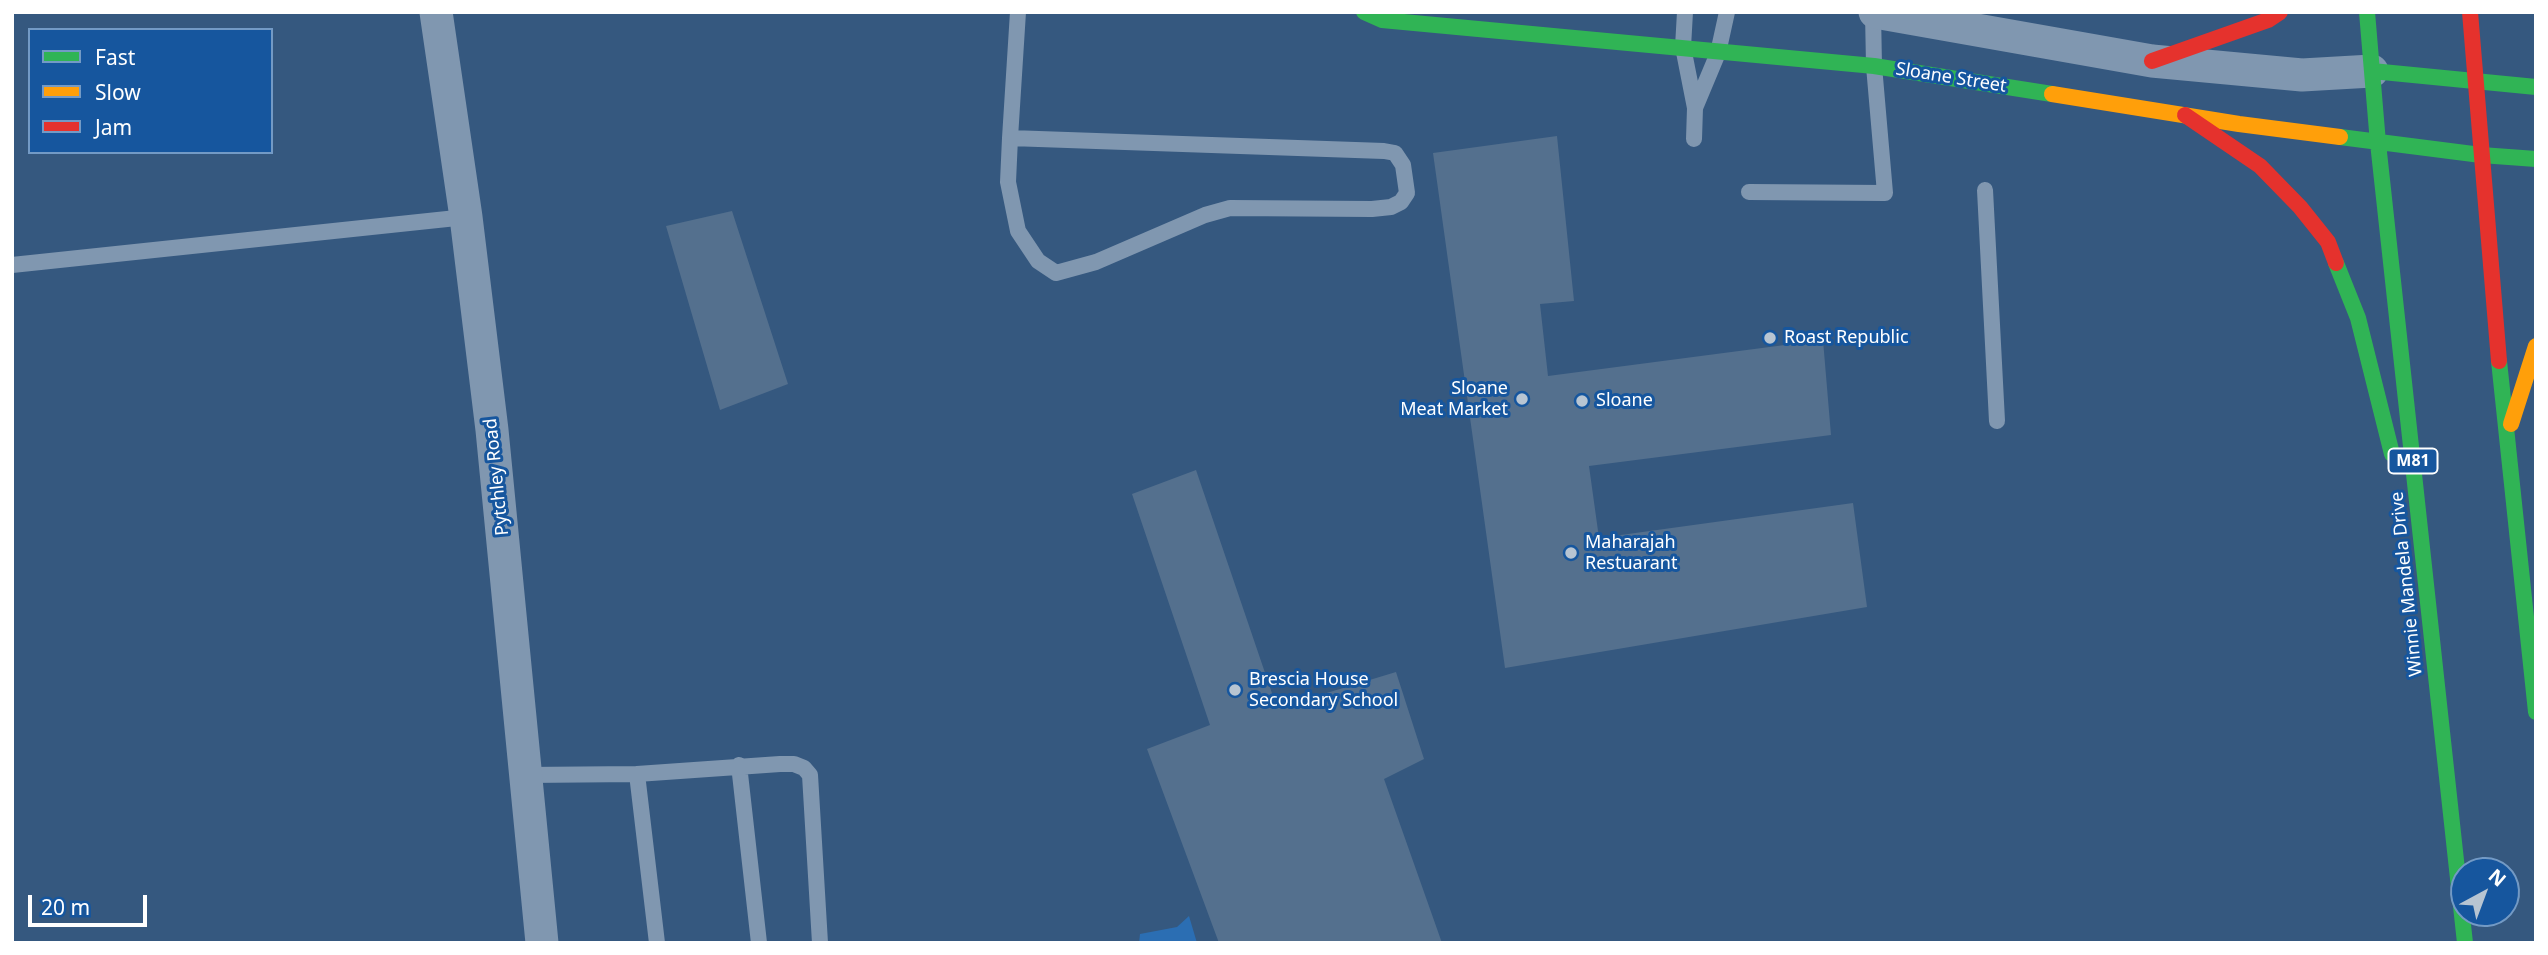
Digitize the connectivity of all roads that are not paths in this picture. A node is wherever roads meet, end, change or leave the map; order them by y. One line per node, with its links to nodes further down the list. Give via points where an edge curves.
1 (436, 12): 26 (street, Pytchley Road)
2 (1018, 12): 19 (lane)
3 (1364, 12): 10 (main road, Sloane Street, via 1382,20)
4 (1685, 12): 10 (lane)
5 (1727, 12): 11 (lane)
6 (1874, 12): 12 (street); 13 (lane)
7 (2280, 12): 12 (main road)
8 (2367, 12): 14 (main road, Winnie Mandela Drive / M81)
9 (2469, 12): 15 (main road)
10 (1683, 47): 11 (main road, Sloane Street); 17 (lane)
11 (1718, 52): 13 (main road, Sloane Street); 17 (lane)
12 (2152, 61): 14 (street, via 2302,75)
13 (1874, 66): 18 (main road, Sloane Street); 25 (lane, via 1885,193)
14 (2371, 71): 15 (main road); 21 (main road, Winnie Mandela Drive / M81)
15 (2476, 80): 16 (main road); 22 (main road)
16 (2536, 87)
17 (1695, 108): 20 (lane)
18 (2185, 115): 21 (main road, Sloane Street); 31 (main road, via 2260,166 2328,242 2358,318)
19 (1010, 138): 19 (lane, via 1384,151 1395,153 1404,165 1407,193 1391,208 1230,208 1096,262 1056,273 1038,261 1018,230 1008,182)
20 (1694, 139)
21 (2378, 142): 22 (main road, Sloane Street); 31 (main road, Winnie Mandela Drive / M81)
22 (2481, 155): 23 (main road, Sloane Street); 30 (main road)
23 (2536, 159)
24 (1985, 190): 29 (lane)
25 (1749, 192)
26 (466, 217): 27 (lane); 35 (street, Pytchley Road)
27 (12, 265)
28 (2536, 346): 30 (main road)
29 (1997, 421)
30 (2505, 443): 32 (main road)
31 (2428, 602): 40 (main road, Winnie Mandela Drive / M81)
32 (2536, 712)
33 (739, 765): 34 (lane); 38 (lane); 39 (lane, via 793,764 810,775)
34 (637, 774): 35 (lane); 37 (lane)
35 (526, 775): 36 (street, Pytchley Road)
36 (542, 943)
37 (657, 943)
38 (759, 943)
39 (820, 943)
40 (2465, 943)

